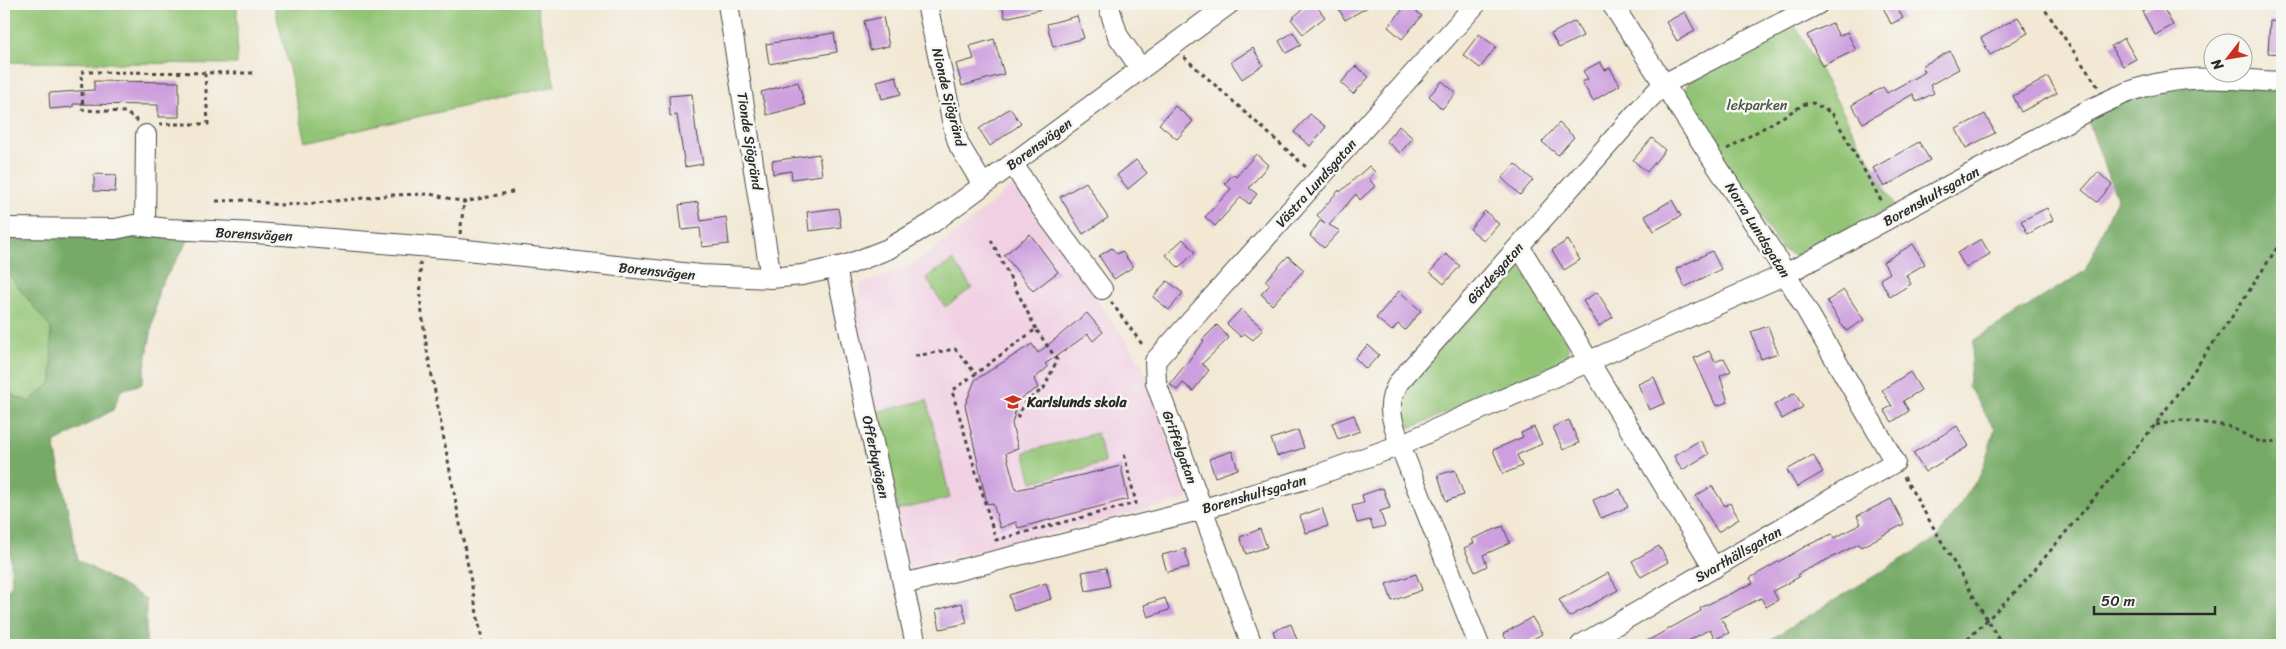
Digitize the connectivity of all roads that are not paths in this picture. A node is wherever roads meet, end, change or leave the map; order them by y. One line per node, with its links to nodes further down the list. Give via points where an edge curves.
1 (728, 4): 19 (street, Tionde Sjögränd)
2 (926, 4): 13 (street, Nionde Sjögränd, via 954,128 966,159)
3 (1108, 4): 8 (street, via 1118,36)
4 (1229, 4): 8 (street, Borensvägen)
5 (1476, 4): 22 (street, Västra Lundsgatan)
6 (1612, 4): 10 (street, Norra Lundsgatan)
7 (1818, 4): 10 (street, Gärdesgatan)
8 (1141, 69): 12 (street, Borensvägen)
9 (2282, 82): 18 (street, Borenshultsgatan, via 2180,80 2135,90 2107,101)
10 (1664, 84): 16 (street, Gärdesgatan); 18 (street, Norra Lundsgatan)
11 (145, 130): 14 (street)
12 (1013, 164): 13 (street, Borensvägen); 20 (street)
13 (983, 185): 17 (street, Borensvägen, via 910,237 864,259)
14 (145, 226): 15 (street, Borensvägen); 19 (street, Borensvägen, via 457,249 701,276)
15 (4, 228)
16 (1519, 246): 21 (street); 23 (street, Gärdesgatan, via 1398,382 1390,400)
17 (836, 268): 19 (street, Borensvägen, via 802,276); 27 (street, Offerbyvägen)
18 (1786, 274): 21 (street, Borenshultsgatan); 24 (street, Norra Lundsgatan)
19 (771, 278)
20 (1102, 289)
21 (1590, 360): 23 (street, Borenshultsgatan); 26 (street)
22 (1155, 361): 25 (street, Griffelgatan, via 1156,383)
23 (1400, 445): 25 (street, Borenshultsgatan, via 1312,477); 30 (street, Gärdesgatan)
24 (1895, 462): 26 (street, Svarthällsgatan)
25 (1203, 509): 27 (street, Borenshultsgatan); 29 (street, Griffelgatan)
26 (1714, 568): 31 (street, Svarthällsgatan)
27 (903, 584): 28 (street, Offerbyvägen)
28 (916, 645)
29 (1252, 645)
30 (1480, 645)
31 (1581, 645)

